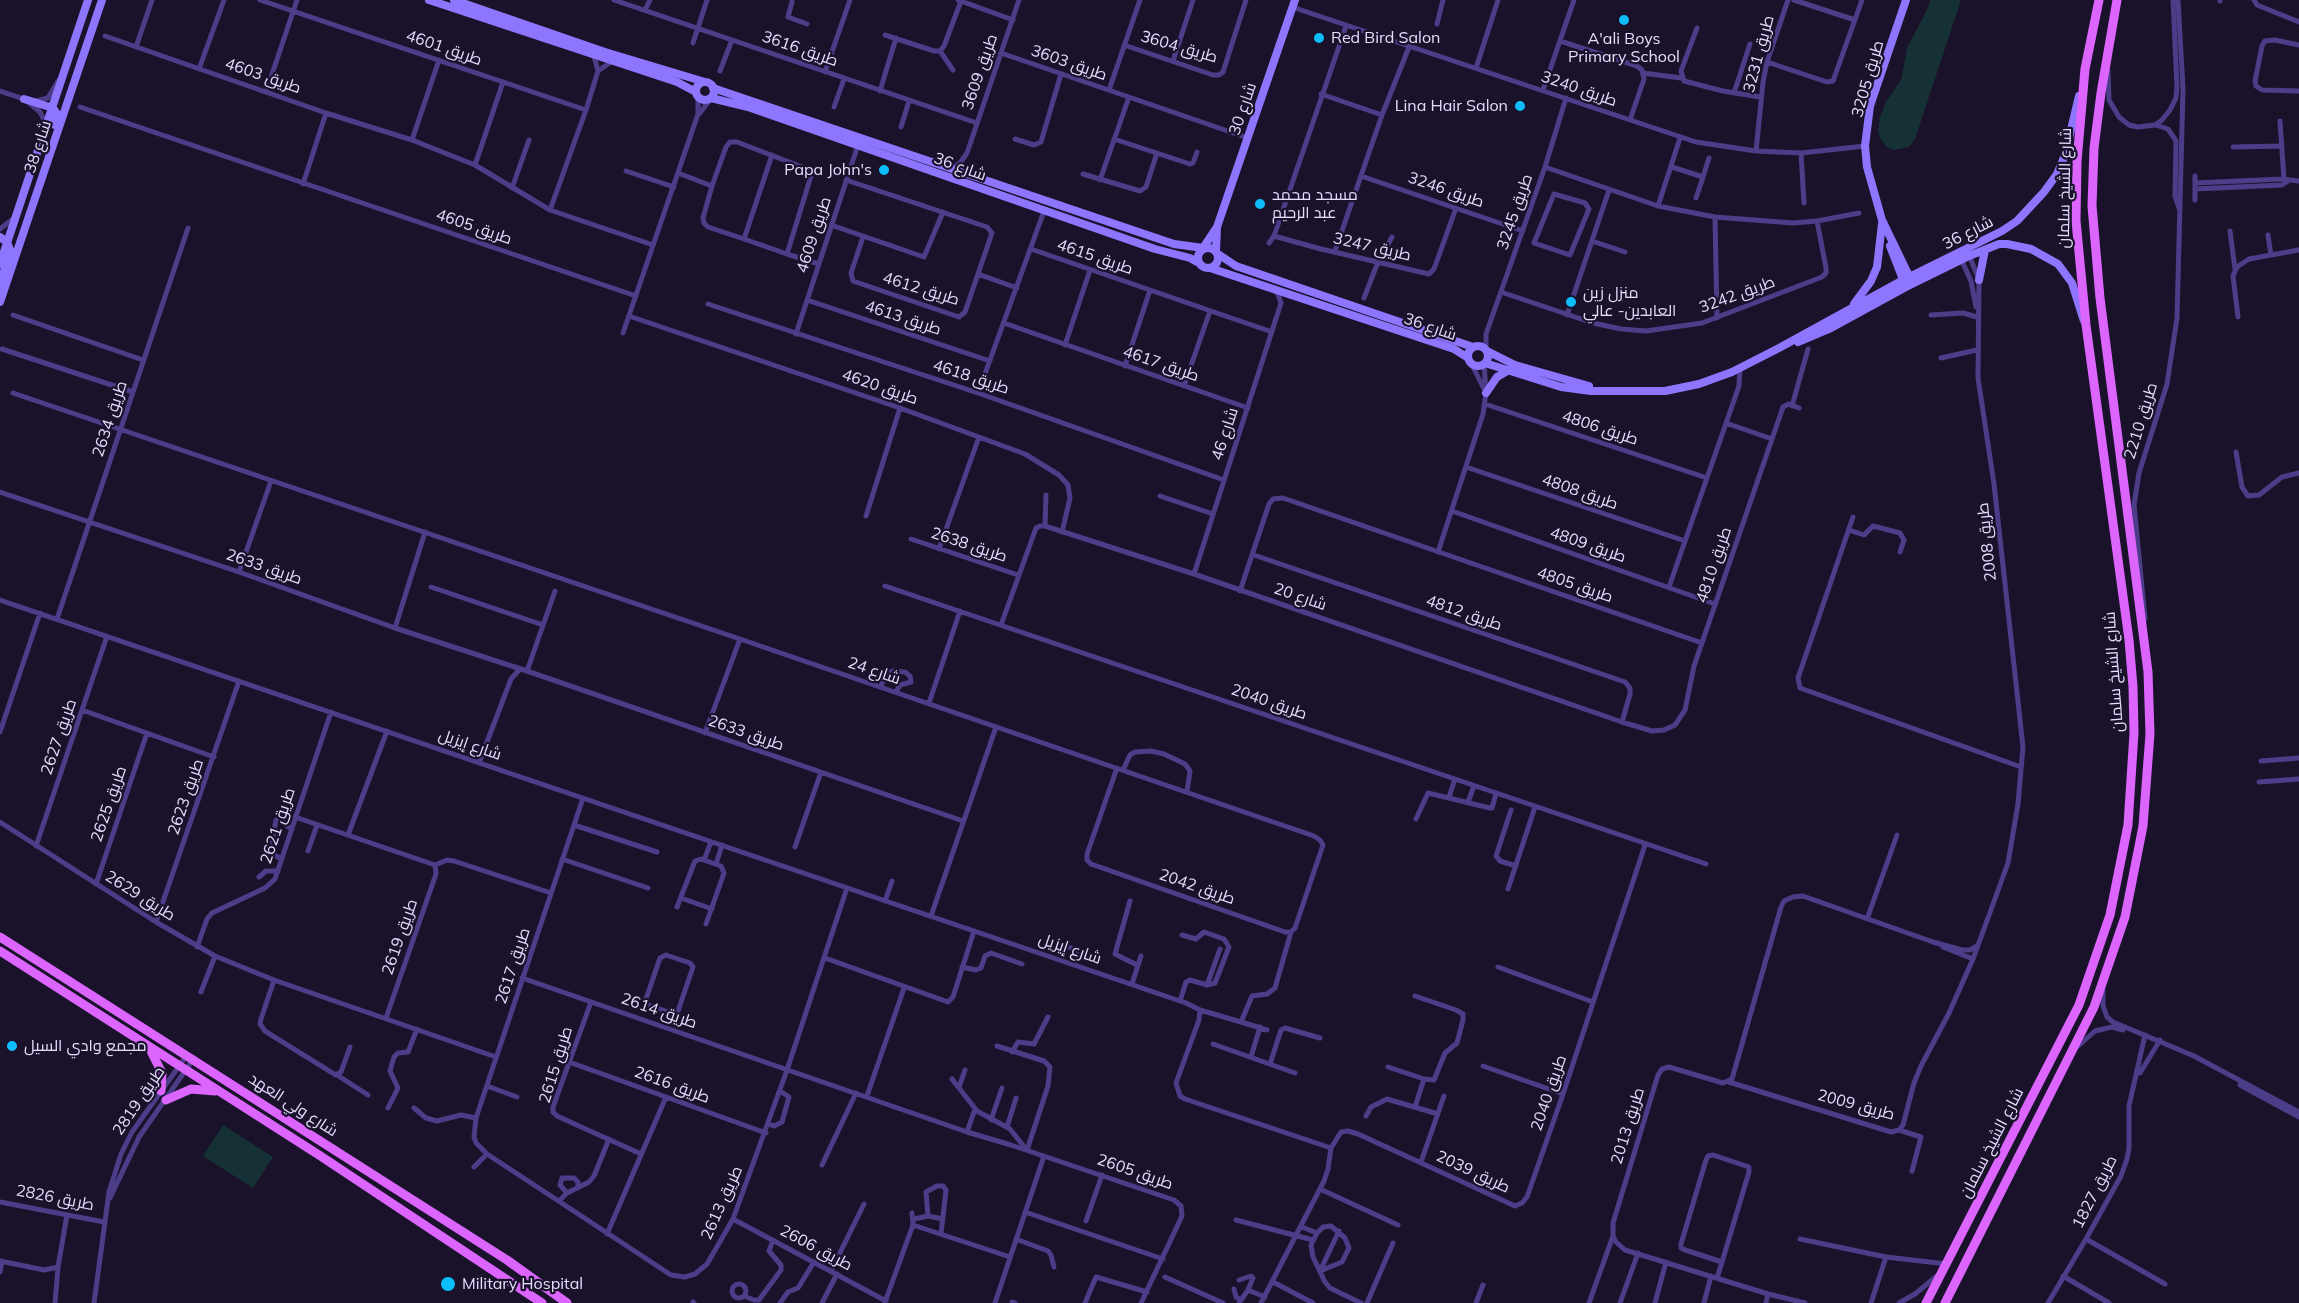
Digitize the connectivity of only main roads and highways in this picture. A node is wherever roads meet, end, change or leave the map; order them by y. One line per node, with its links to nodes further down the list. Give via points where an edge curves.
1 (2099, 0): 10 (main road, شارع الشيخ سلمان, via 2085,69 2076,221 2086,325 2129,640 2134,733 2128,825 2110,915 2079,1005)
2 (2117, 0): 11 (main road, شارع الشيخ سلمان, via 2094,148 2092,206 2145,641 2150,734 2145,816 2132,887 2106,975 2074,1050)
3 (0, 937): 6 (main road, شارع ولي العهد)
4 (0, 951): 5 (main road, شارع ولي العهد)
5 (149, 1047): 6 (main road, شارع ولي العهد); 7 (main road, via 160,1066 163,1095 191,1089)
6 (187, 1062): 7 (main road, شارع ولي العهد); 9 (main road, شارع ولي العهد, via 270,1108 507,1260)
7 (217, 1091): 8 (main road, شارع ولي العهد)
8 (542, 1303)
9 (567, 1303)
10 (1926, 1303)
11 (1945, 1303)

